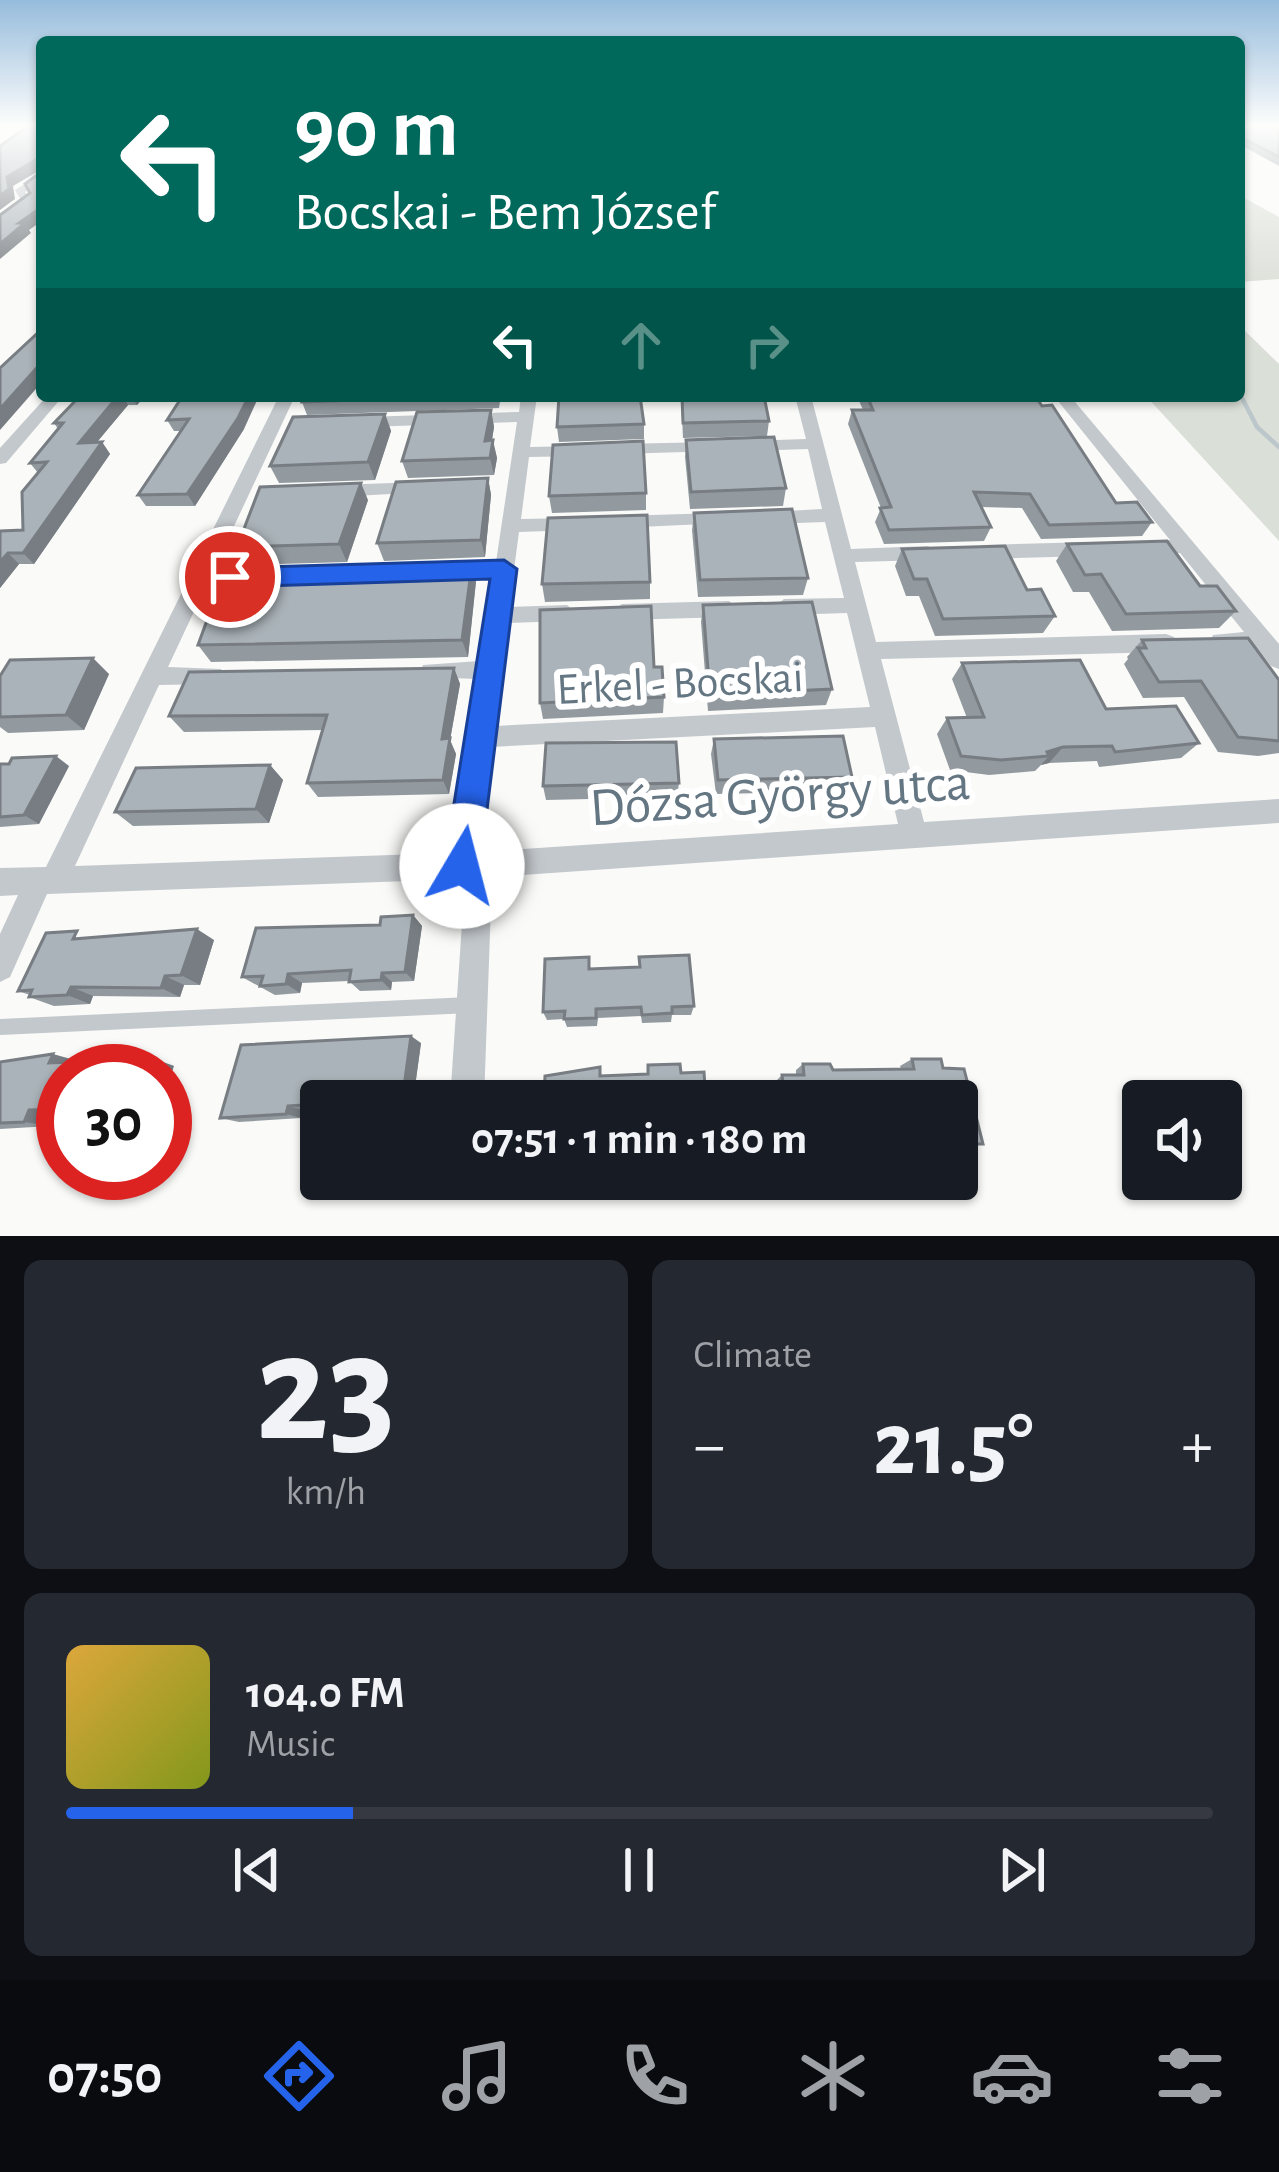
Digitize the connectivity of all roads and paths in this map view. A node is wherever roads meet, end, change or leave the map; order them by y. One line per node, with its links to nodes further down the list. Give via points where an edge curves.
1 (31, 184): 2 (street)
2 (19, 192): 3 (street); 4 (street); 5 (street, via 27,200)
3 (36, 192)
4 (0, 193)
5 (0, 221)
6 (50, 402): 14 (street)
7 (286, 402): 18 (street, via 284,425)
8 (804, 402): 12 (street)
9 (1067, 402): 21 (street)
10 (527, 406): 11 (street); 13 (street)
11 (342, 423)
12 (815, 444): 13 (street); 19 (street)
13 (521, 452): 20 (street, via 509,484)
14 (0, 459)
15 (443, 487): 16 (street)
16 (311, 492)
17 (267, 494): 18 (street)
18 (239, 495): 30 (street)
19 (833, 515): 20 (street); 26 (street)
20 (510, 526): 27 (street)
21 (1186, 546): 23 (street); 33 (street)
22 (1109, 548): 24 (street)
23 (1133, 548)
24 (970, 552)
25 (946, 553): 26 (street)
26 (843, 556): 31 (street)
27 (504, 569): 28 (street); 32 (street)
28 (432, 572)
29 (230, 577): 30 (street)
30 (199, 578): 39 (street)
31 (856, 605): 32 (street, Erkel - Bocskai); 34 (street)
32 (500, 615): 36 (street)
33 (1262, 640): 34 (street); 35 (street)
34 (868, 651): 40 (street)
35 (1279, 660)
36 (490, 670): 37 (street); 41 (street)
37 (417, 671)
38 (235, 675): 39 (street)
39 (152, 676): 45 (street)
40 (884, 716): 41 (street, Erkel - Bocskai); 43 (street)
41 (480, 736): 44 (street)
42 (1279, 811): 43 (street, Dózsa György utca)
43 (914, 835): 44 (street, Dózsa György utca)
44 (470, 865): 45 (street, Dózsa György utca); 48 (street)
45 (47, 880): 46 (street, Dózsa György utca); 47 (street)
46 (0, 882)
47 (0, 967)
48 (472, 1004): 49 (lane); 50 (street)
49 (0, 1027)
50 (468, 1080)

